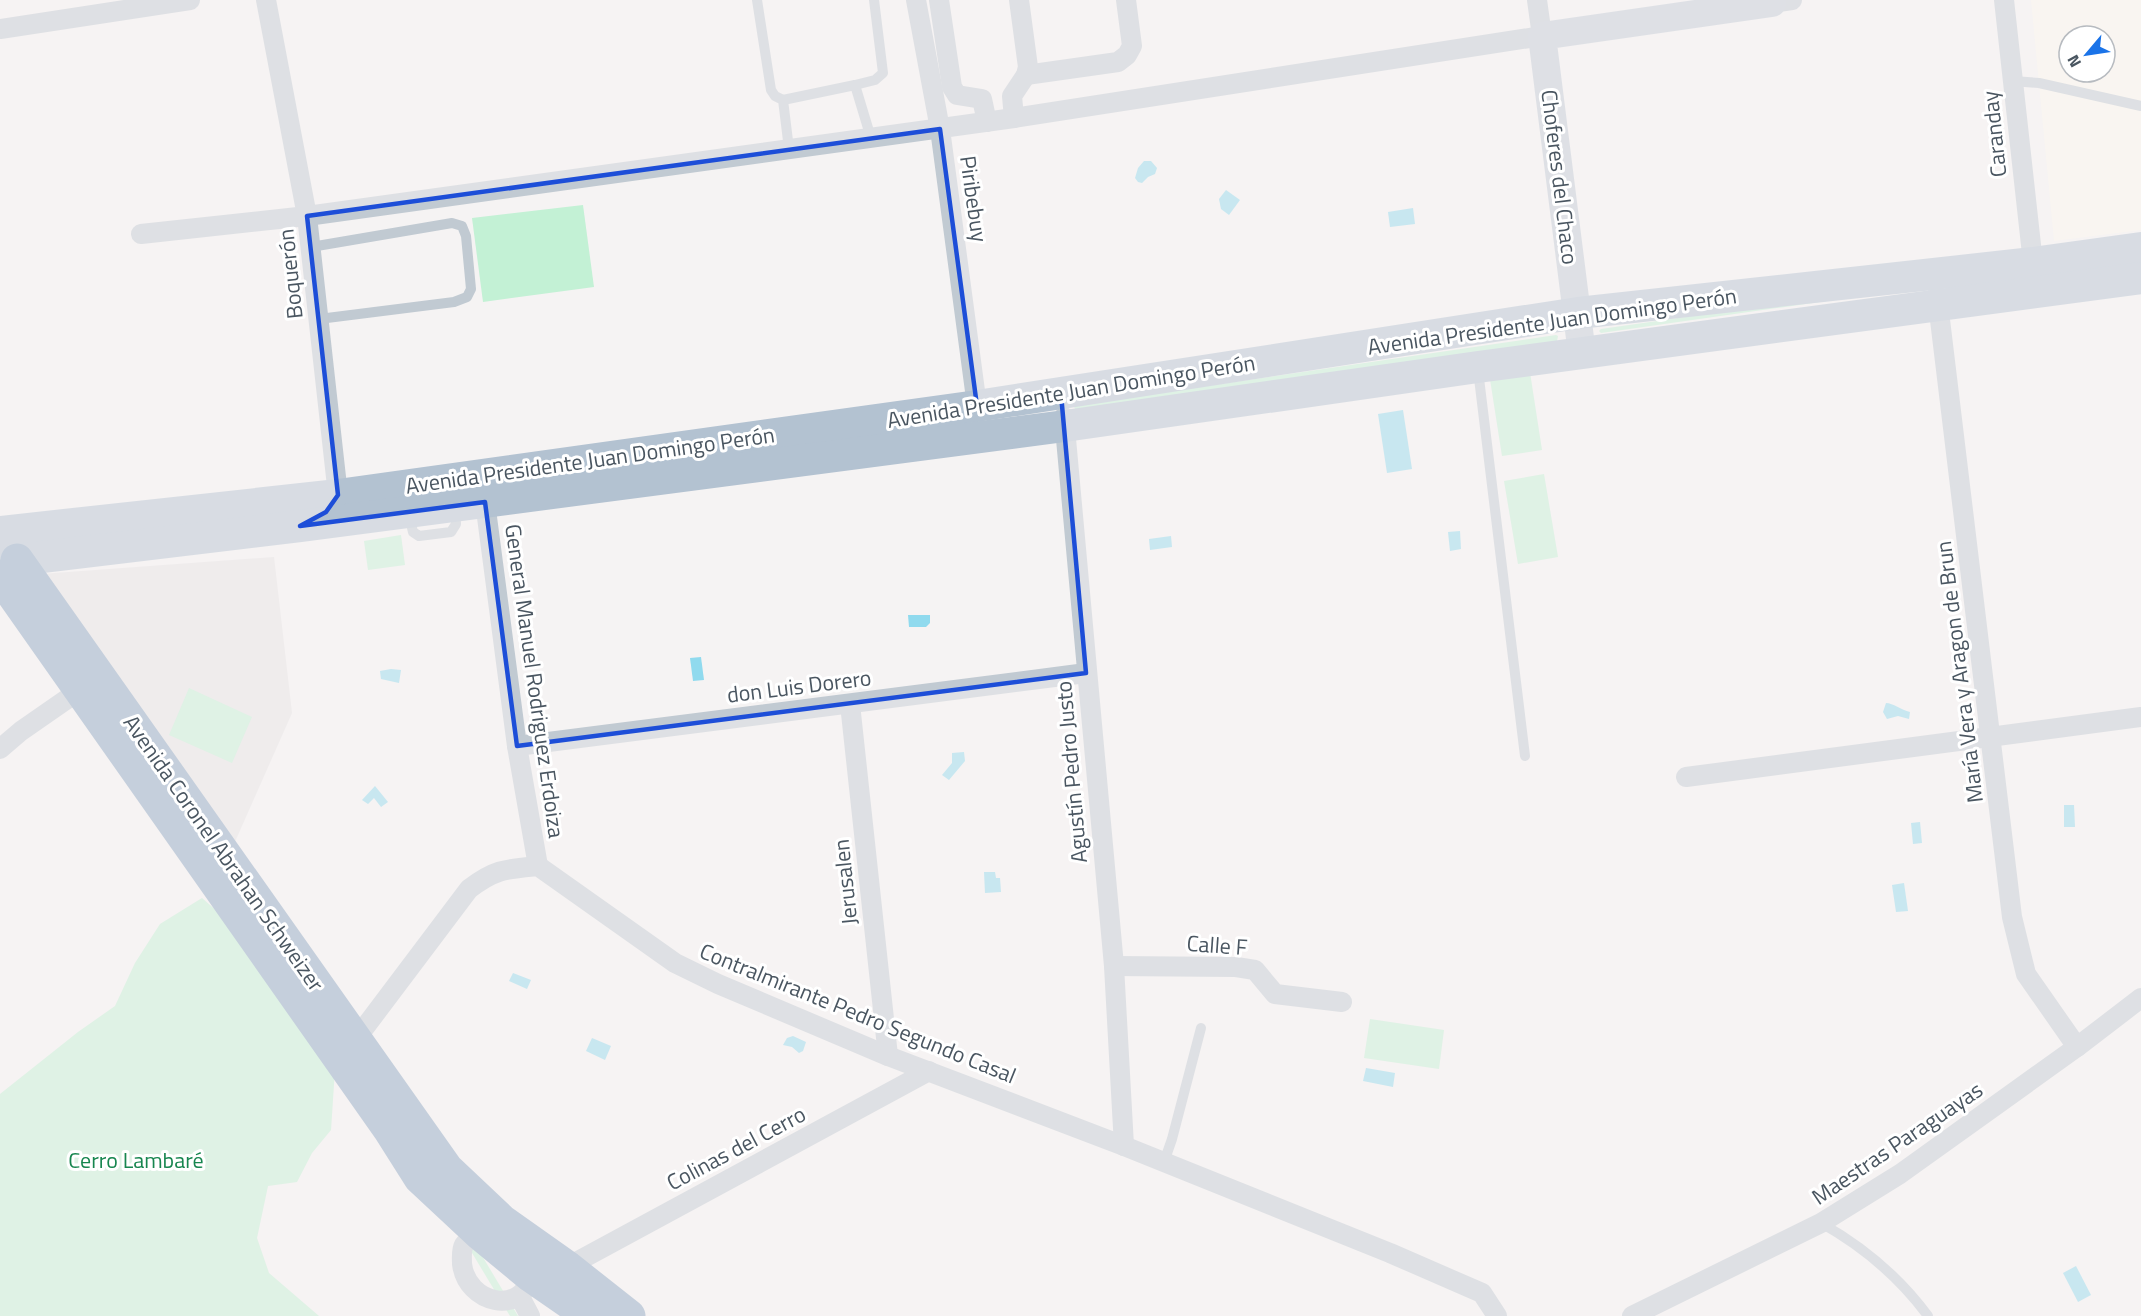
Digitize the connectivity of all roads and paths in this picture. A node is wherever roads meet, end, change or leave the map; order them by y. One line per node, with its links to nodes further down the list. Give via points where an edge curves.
1 (190, 0): 13 (street)
2 (266, 0): 27 (street, Boquerón)
3 (757, 0): 20 (lane, via 771,90)
4 (874, 0): 17 (lane, via 883,73)
5 (916, 0): 24 (street, Piribebuy)
6 (939, 0): 19 (street, via 952,87 957,95)
7 (1126, 0): 15 (street, via 1132,46 1118,62)
8 (1537, 0): 14 (street, Choferes del Chaco)
9 (2004, 0): 16 (street, Caranday)
10 (1023, 1): 15 (street)
11 (1779, 1): 12 (main road)
12 (1737, 4): 14 (main road)
13 (0, 29)
14 (1542, 36): 22 (street); 34 (main road, Choferes del Chaco)
15 (1026, 75): 18 (street)
16 (2013, 81): 21 (lane, via 2039,83); 31 (street, Caranday)
17 (855, 86): 20 (lane); 25 (lane)
18 (1014, 93): 19 (street); 22 (street)
19 (982, 99): 23 (street)
20 (783, 100): 26 (lane)
21 (2141, 106)
22 (1014, 118): 23 (street)
23 (987, 122): 24 (street)
24 (940, 129): 25 (street); 39 (street, Piribebuy)
25 (871, 138): 26 (street)
26 (789, 149): 27 (street)
27 (307, 216): 28 (street); 29 (street, Boquerón)
28 (141, 234)
29 (311, 247): 35 (street, Boquerón); 35 (lane, via 452,223 462,226 466,236 471,289 467,297 454,302)
30 (2141, 248): 31 (main road, Avenida Presidente Juan Domingo Perón)
31 (2033, 263): 33 (main road, Avenida Presidente Juan Domingo Perón)
32 (2141, 278): 33 (main road, Avenida Presidente Juan Domingo Perón)
33 (1936, 289): 34 (main road, Avenida Presidente Juan Domingo Perón); 36 (main road, Avenida Presidente Juan Domingo Perón); 49 (street, María Vera y Aragon de Brun)
34 (1578, 313): 36 (main road, Choferes del Chaco); 38 (main road, Avenida Presidente Juan Domingo Perón)
35 (319, 319): 41 (street, Boquerón)
36 (1582, 354): 37 (main road, Avenida Presidente Juan Domingo Perón)
37 (1478, 367): 40 (main road, Avenida Presidente Juan Domingo Perón); 52 (lane)
38 (1060, 394): 39 (main road, Avenida Presidente Juan Domingo Perón); 40 (street, Agustín Pedro Justo)
39 (977, 406): 41 (main road, Avenida Presidente Juan Domingo Perón)
40 (1065, 426): 42 (main road, Avenida Presidente Juan Domingo Perón); 45 (street, Agustín Pedro Justo)
41 (338, 495): 43 (street, via 326,512); 44 (main road, Avenida Presidente Juan Domingo Perón)
42 (470, 504): 43 (main road, Avenida Presidente Juan Domingo Perón); 50 (street, General Manuel Rodriguez Erdoiza)
43 (300, 526): 44 (main road, Avenida Presidente Juan Domingo Perón)
44 (3, 553): 46 (highway, Avenida Coronel Abrahan Schweizer); 59 (highway, Avenida Coronel Abrahan Schweizer)
45 (1086, 673): 47 (street, don Luis Dorero); 55 (street, Agustín Pedro Justo)
46 (80, 690): 51 (street); 65 (highway, Avenida Coronel Abrahan Schweizer, via 382,1121)
47 (850, 704): 50 (street, don Luis Dorero); 61 (street, Jerusalen)
48 (2141, 717): 49 (street)
49 (1991, 737): 53 (street); 60 (street, María Vera y Aragon de Brun, via 2012,917 2026,974)
50 (517, 746): 54 (street, General Manuel Rodriguez Erdoiza)
51 (0, 749)
52 (1525, 756)
53 (1686, 777)
54 (538, 866): 59 (street, via 487,875 469,890); 61 (street, Contralmirante Pedro Segundo Casal, via 675,963)
55 (1114, 966): 57 (street, Calle F, via 1255,970 1275,994); 63 (street, Agustín Pedro Justo)
56 (2141, 998): 60 (street, Maestras Paraguayas)
57 (1342, 1002)
58 (1201, 1028): 64 (lane)
59 (356, 1039): 65 (highway, Avenida Coronel Abrahan Schweizer)
60 (2077, 1047): 66 (street, Maestras Paraguayas, via 1900,1174)
61 (888, 1056): 62 (street, Contralmirante Pedro Segundo Casal)
62 (929, 1071): 63 (street, Contralmirante Pedro Segundo Casal); 69 (street, Colinas del Cerro)
63 (1125, 1146): 64 (street, Contralmirante Pedro Segundo Casal)
64 (1164, 1162): 76 (street, Contralmirante Pedro Segundo Casal, via 1482,1293)
65 (434, 1174): 67 (highway); 68 (highway, via 448,1179); 69 (highway)
66 (1821, 1223): 77 (street, Maestras Paraguayas); 78 (lane, via 1877,1263 1912,1295)
67 (479, 1233): 68 (highway, via 492,1233); 70 (highway); 71 (street, via 464,1245 463,1268 473,1290)
68 (516, 1245): 70 (highway, via 528,1265); 74 (highway)
69 (567, 1267): 75 (highway)
70 (525, 1286): 71 (street, via 512,1301); 72 (street); 73 (highway)
71 (497, 1309)
72 (530, 1316)
73 (589, 1316)
74 (610, 1316)
75 (629, 1316)
76 (1497, 1316)
77 (1632, 1316)
78 (1928, 1316)

